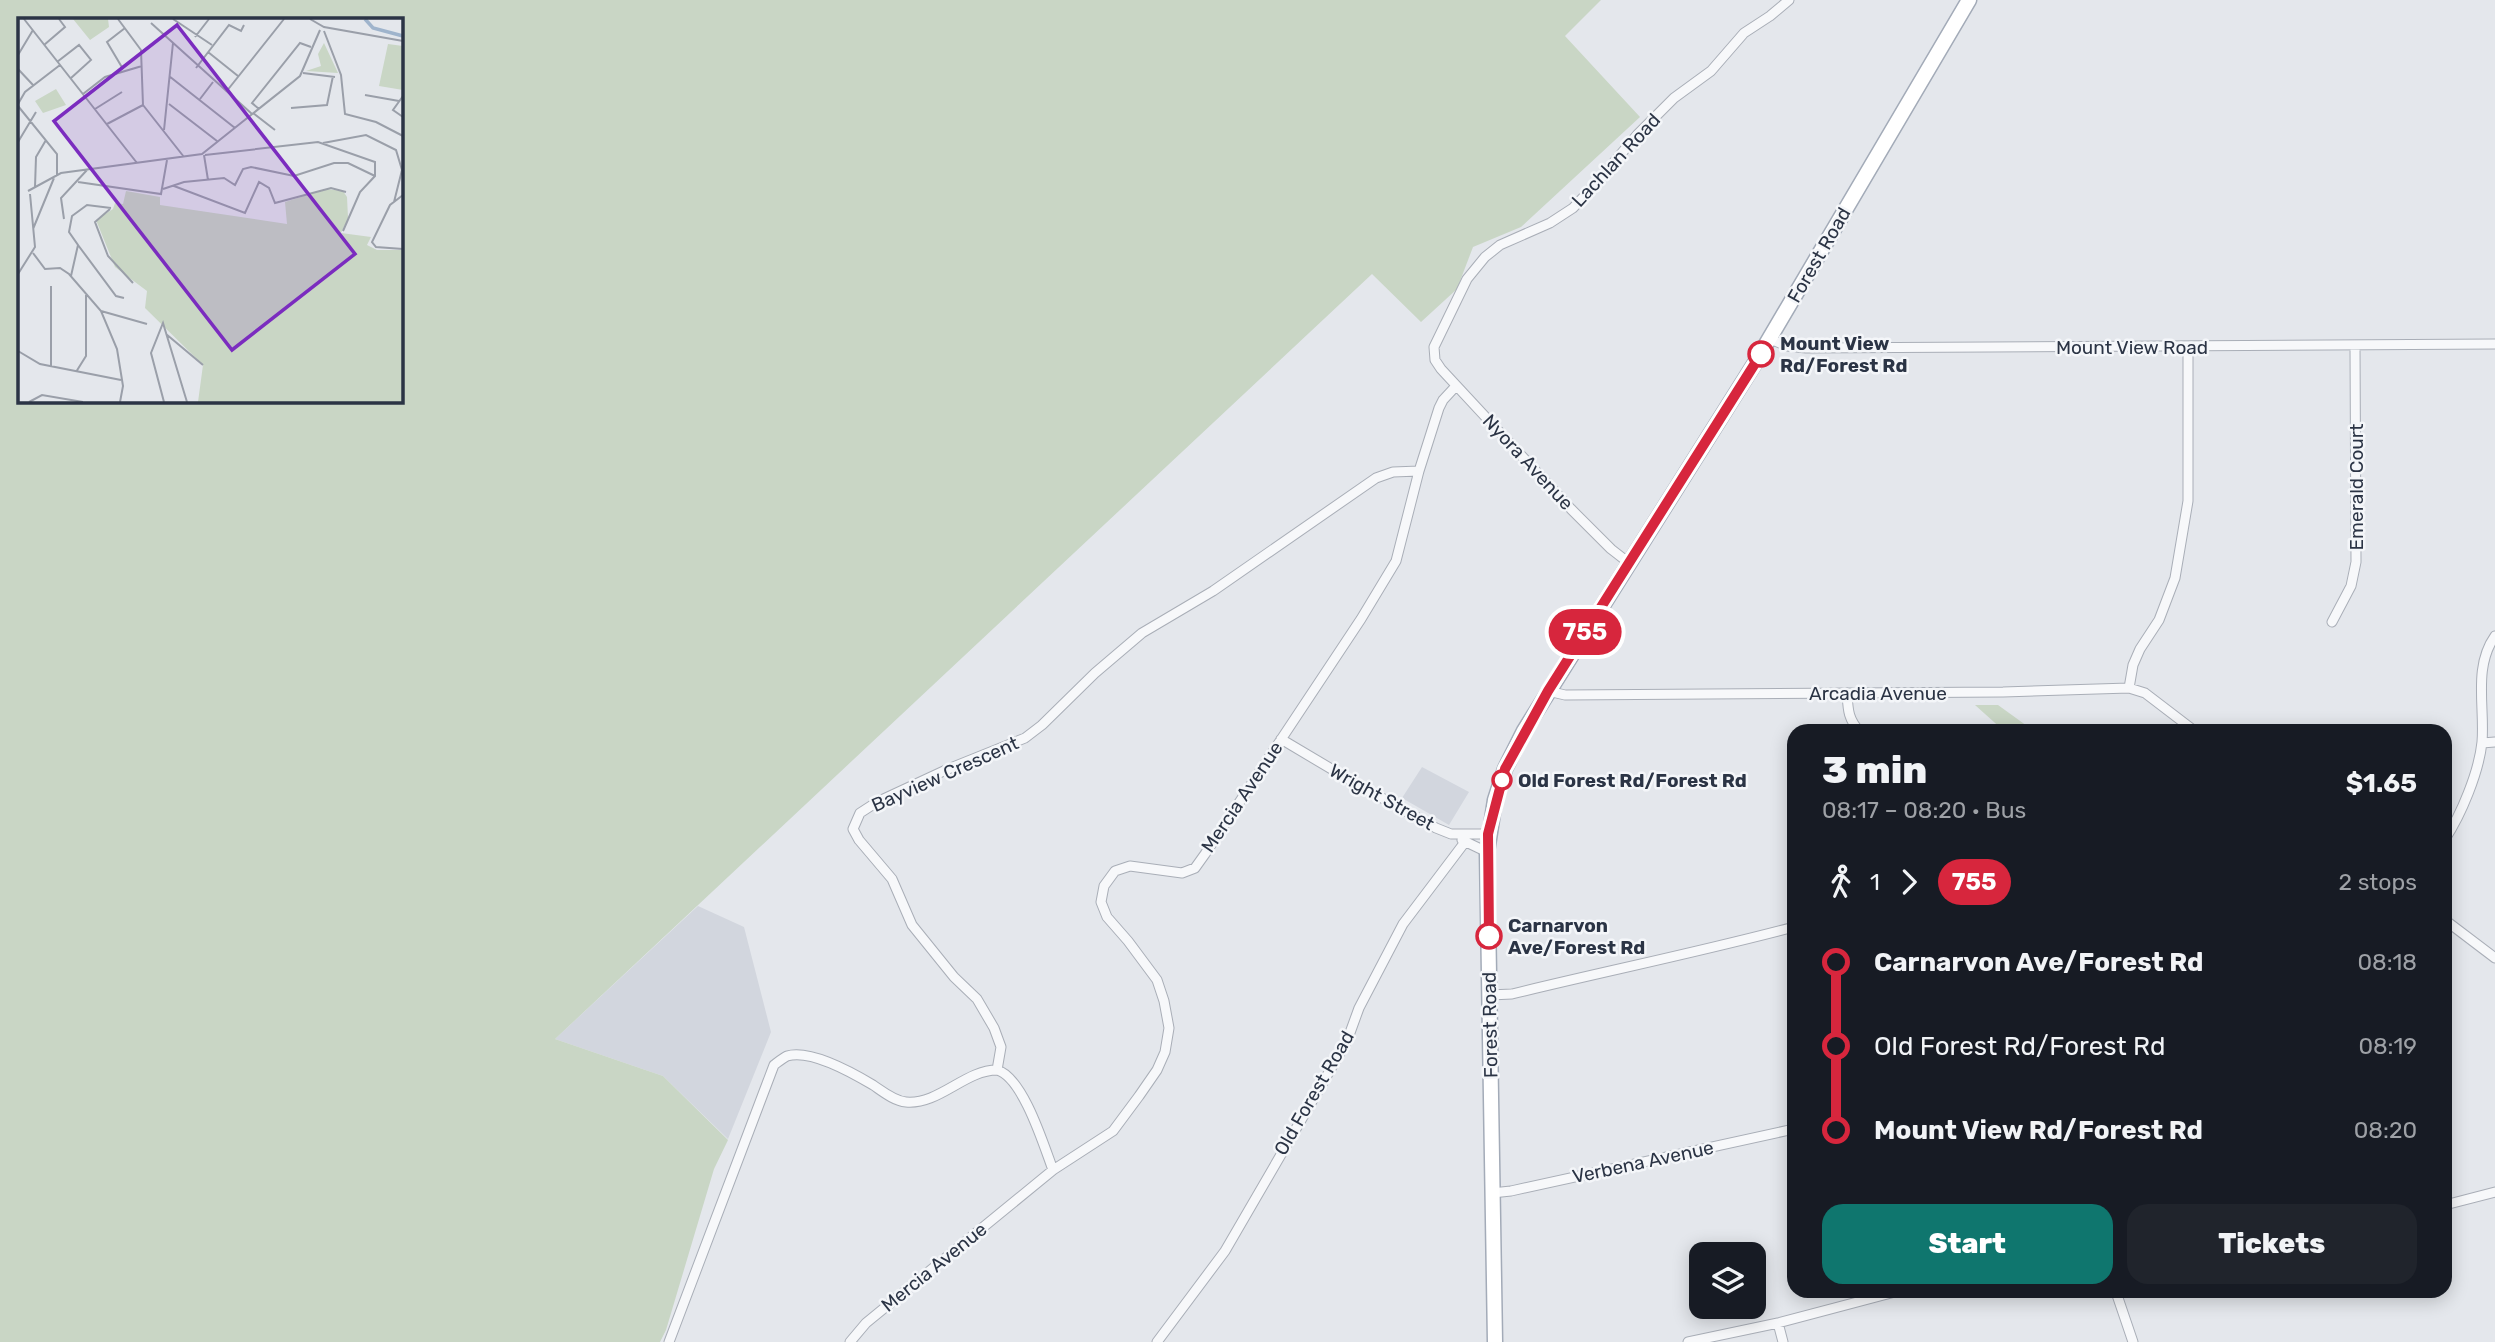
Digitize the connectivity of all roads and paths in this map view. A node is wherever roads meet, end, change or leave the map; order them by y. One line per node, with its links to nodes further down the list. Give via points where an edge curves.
1 (1789, 0): 7 (street, Lachlan Road, via 1744,33 1711,71 1674,98 1573,208 1485,257 1467,279)
2 (1969, 0): 3 (main road, Forest Road)
3 (1770, 340): 6 (street, Mount View Road, via 1806,348); 10 (main road, Forest Road)
4 (2495, 345): 5 (street, Mount View Road)
5 (2356, 346): 6 (street, Mount View Road); 11 (street, Emerald Court, via 2356,562 2351,586)
6 (2189, 347): 13 (street, via 2188,501 2175,578 2159,620 2133,665)
7 (1433, 355): 8 (street, Nyora Avenue)
8 (1456, 386): 9 (street, Mercia Avenue, via 1439,408); 10 (street, Nyora Avenue, via 1611,550)
9 (1419, 471): 18 (street, Mercia Avenue, via 1396,561); 30 (street, Bayview Crescent, via 1377,478 1213,591 1142,633 1025,738 948,769 860,813 853,829 859,840 892,879 912,925 977,999 994,1028 1001,1046)
10 (1629, 563): 14 (main road, Forest Road)
11 (2332, 622)
12 (2495, 636): 19 (street, via 2483,659)
13 (2129, 688): 15 (street, Arcadia Avenue); 17 (street, Arcadia Avenue, via 2145,693)
14 (1548, 691): 15 (street, Arcadia Avenue, via 1565,695); 23 (main road, Forest Road, via 1505,769)
15 (1847, 693): 16 (street, via 1847,712)
16 (1853, 724)
17 (2186, 724)
18 (1281, 739): 22 (street, Wright Street); 32 (street, Mercia Avenue, via 1195,868 1182,873 1130,866 1115,871 1104,886 1101,902 1107,917 1157,980 1169,1028 1166,1052 1113,1130)
19 (2482, 743): 20 (street); 21 (street)
20 (2495, 743)
21 (2452, 828)
22 (1451, 834): 23 (street, Wright Street); 24 (street)
23 (1488, 834): 25 (main road, Forest Road)
24 (1465, 842): 25 (street); 41 (street, Old Forest Road, via 1404,924 1359,1008 1347,1041 1225,1251)
25 (1487, 852): 29 (main road, Forest Road)
26 (2452, 925): 28 (street)
27 (1787, 928): 29 (street, via 1712,949)
28 (2495, 958)
29 (1490, 996): 34 (main road, Forest Road)
30 (997, 1070): 32 (street, via 1013,1082 1025,1102); 39 (street, via 927,1099 906,1102 825,1061 786,1056 774,1065)
31 (1787, 1131): 34 (street, Verbena Avenue)
32 (1054, 1170): 40 (street, Mercia Avenue, via 875,1315)
33 (2495, 1192): 35 (street)
34 (1492, 1193): 42 (main road, Forest Road)
35 (2452, 1203)
36 (1873, 1298): 38 (street)
37 (2118, 1298): 45 (street)
38 (1778, 1324): 43 (street); 44 (street)
39 (669, 1342)
40 (850, 1342)
41 (1157, 1342)
42 (1495, 1342)
43 (1688, 1342)
44 (1783, 1342)
45 (2133, 1342)

